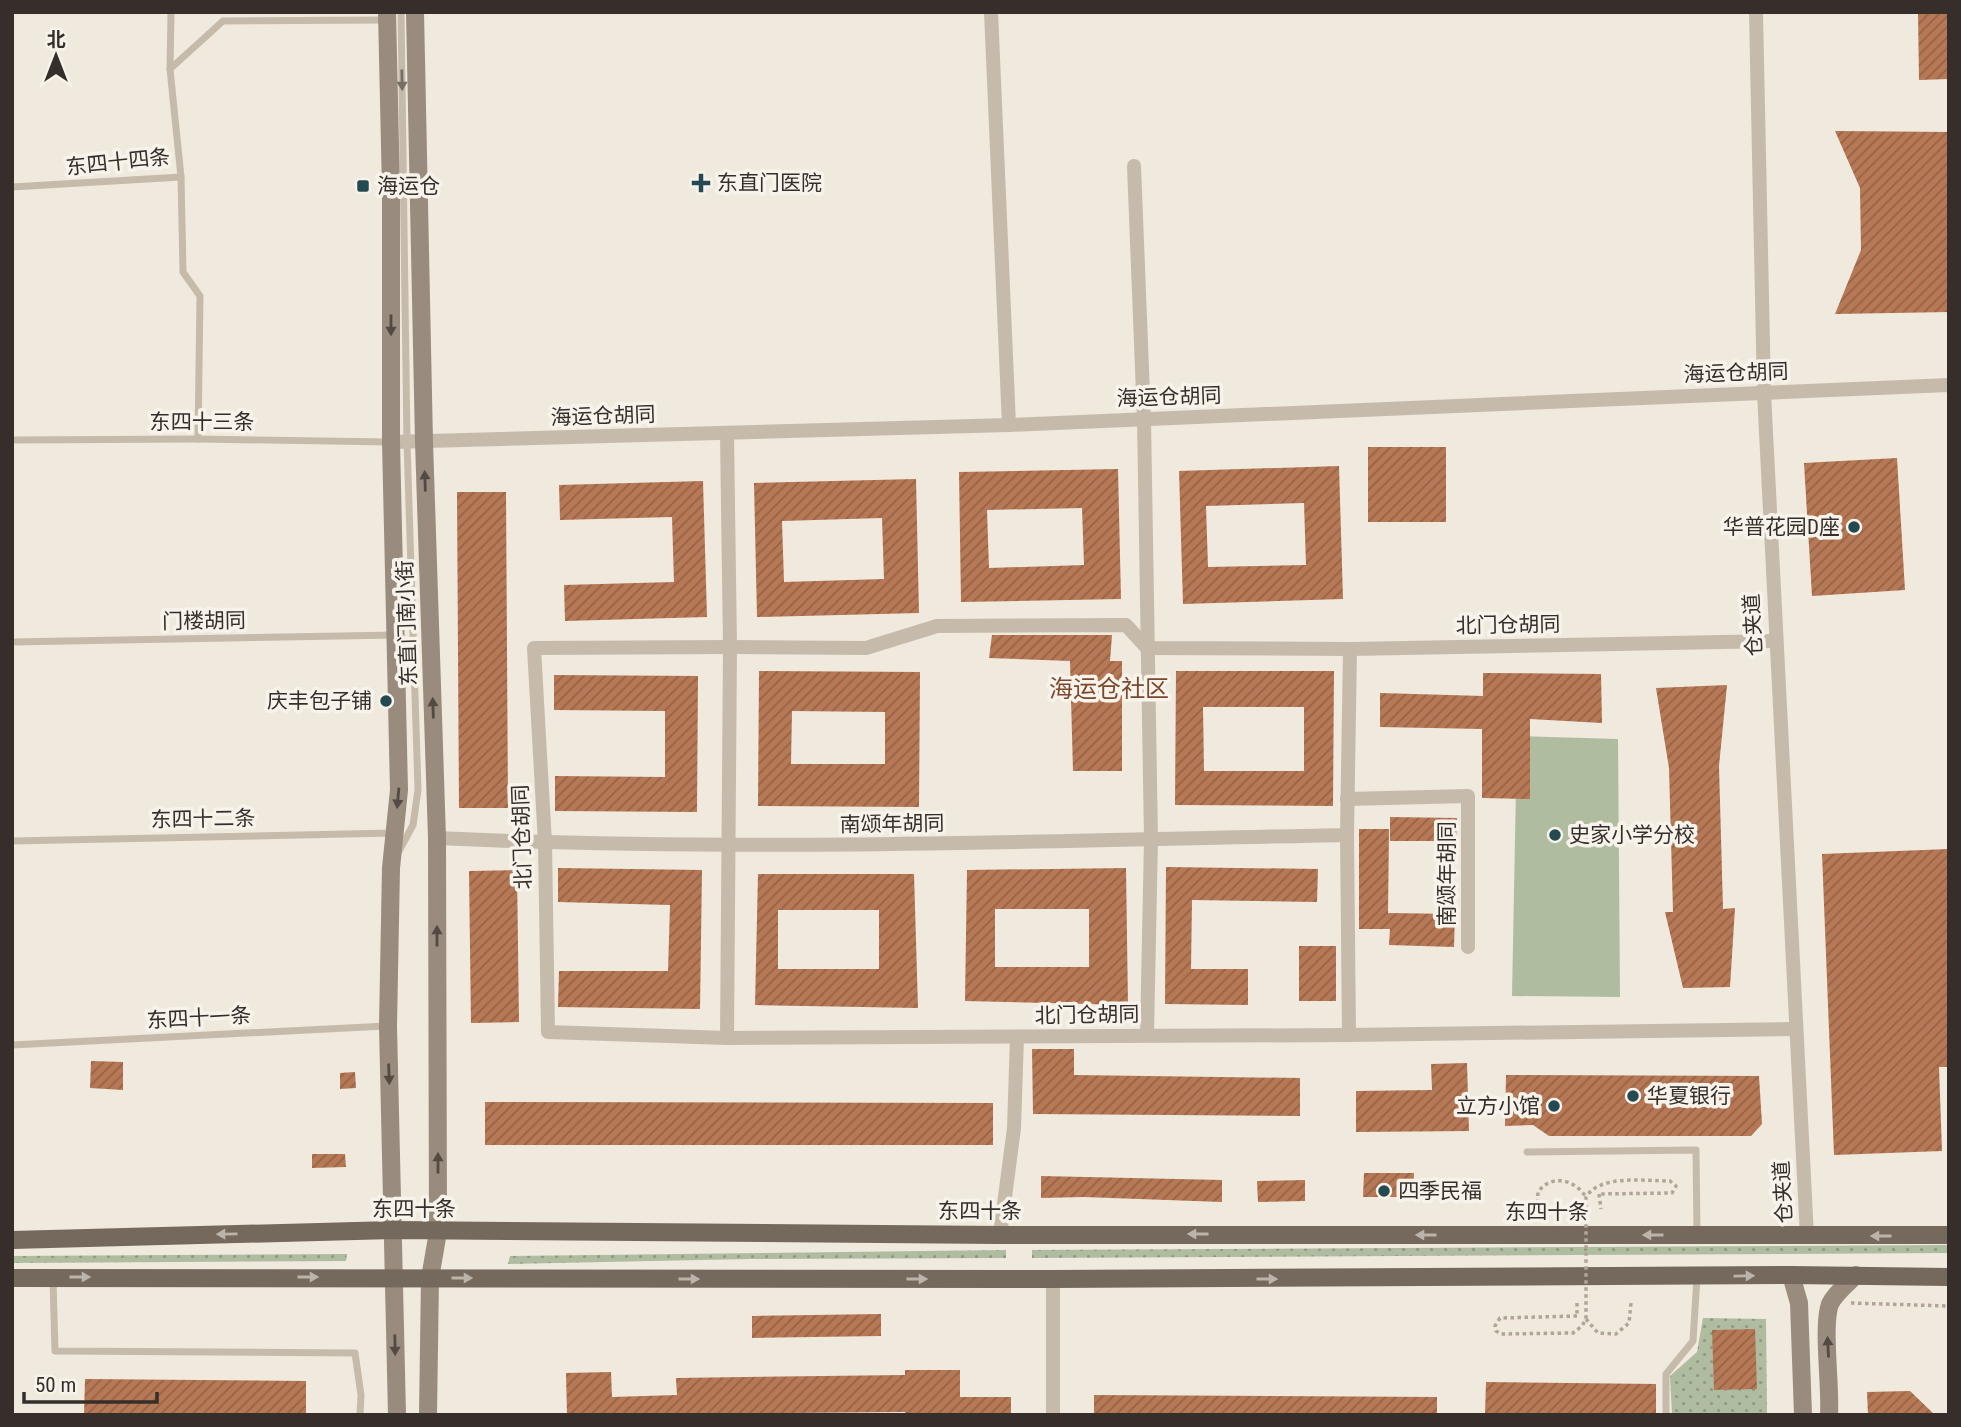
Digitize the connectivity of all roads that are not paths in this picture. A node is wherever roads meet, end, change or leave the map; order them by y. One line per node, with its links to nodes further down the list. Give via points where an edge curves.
1 (171, 12): 6 (lane, 东四十四条)
2 (415, 12): 17 (main road, 东直门南小街)
3 (991, 12): 13 (street)
4 (1756, 12): 11 (street, 仓夹道)
5 (391, 15): 6 (lane, via 223,21); 17 (main road, 东直门南小街, one-way to 17, via 391,190)
6 (170, 69): 8 (lane, 东四十四条)
7 (1134, 166): 12 (street)
8 (181, 177): 9 (lane, 东四十四条); 15 (lane, via 183,272 200,296)
9 (12, 187)
10 (1949, 385): 11 (street, 海运仓胡同)
11 (1764, 393): 12 (street, 海运仓胡同); 19 (street, 仓夹道)
12 (1144, 419): 13 (street, 海运仓胡同); 22 (street)
13 (1009, 425): 14 (street, 海运仓胡同)
14 (727, 434): 17 (street, 海运仓胡同); 21 (street)
15 (198, 439): 16 (lane, 东四十三条); 17 (lane, 东四十三条)
16 (12, 440)
17 (407, 442): 18 (main road, 东直门南小街); 27 (main road, 东直门南小街, one-way to 17); 32 (lane, via 418,790 413,825)
18 (396, 635): 20 (lane, 门楼胡同); 25 (main road, 东直门南小街, one-way to 25, via 399,790)
19 (1775, 641): 23 (street, 北门仓胡同); 35 (street, 仓夹道)
20 (12, 642)
21 (730, 647): 22 (street, 北门仓胡同, via 866,648 937,626 1126,625); 30 (street, 北门仓胡同, via 534,648); 31 (street)
22 (1147, 648): 23 (street, 北门仓胡同); 28 (street)
23 (1350, 649): 24 (street)
24 (1347, 799): 26 (street); 33 (street, 南颂年胡同, via 1468,796)
25 (394, 832): 29 (lane, 东四十二条); 32 (main road, 东直门南小街)
26 (1347, 835): 28 (street, 南颂年胡同); 37 (street)
27 (437, 838): 30 (street, 南颂年胡同); 43 (main road, 东直门南小街, one-way to 27)
28 (1151, 839): 31 (street, 南颂年胡同); 36 (street)
29 (12, 841)
30 (544, 843): 31 (street, 南颂年胡同); 39 (street, 北门仓胡同, via 548,1032)
31 (727, 846): 39 (street)
32 (391, 867): 34 (main road, 东直门南小街)
33 (1468, 947)
34 (388, 1026): 40 (lane, 东四十一条); 42 (main road, 东直门南小街, one-way to 42)
35 (1795, 1029): 37 (street, 北门仓胡同); 46 (street, 仓夹道)
36 (1147, 1035): 37 (street, 北门仓胡同); 38 (street, 北门仓胡同)
37 (1349, 1035)
38 (1017, 1037): 39 (street, 北门仓胡同); 44 (street, via 1014,1128)
39 (727, 1038)
40 (12, 1045)
41 (1527, 1152): 45 (lane, via 1696,1150)
42 (393, 1230): 43 (main road, 东四十条); 48 (main road, 东四十条, one-way to 48); 52 (main road, 东直门南小街)
43 (438, 1231): 44 (main road, 东四十条); 56 (main road, 东直门南小街)
44 (1000, 1235): 45 (main road, 东四十条, one-way to 44)
45 (1697, 1235): 46 (main road, 东四十条)
46 (1807, 1236): 47 (main road, 东四十条, one-way to 46)
47 (1949, 1236)
48 (12, 1240)
49 (1791, 1275): 50 (main road); 51 (main road, one-way to 49); 63 (main road, via 1800,1303)
50 (1856, 1275): 53 (main road); 64 (main road, one-way to 50, via 1827,1320 1831,1303)
51 (1698, 1276): 57 (main road, one-way to 51); 62 (lane, via 1693,1341 1666,1374)
52 (394, 1277): 55 (main road, one-way to 52); 56 (main road); 59 (main road, 东直门南小街, one-way to 59)
53 (1949, 1277)
54 (12, 1278): 55 (main road)
55 (53, 1278): 58 (lane, via 55,1351 355,1353)
56 (430, 1278): 57 (main road, one-way to 57); 60 (main road, 东直门南小街)
57 (1053, 1279): 61 (street)
58 (360, 1415)
59 (397, 1415)
60 (428, 1415)
61 (1053, 1415)
62 (1665, 1415)
63 (1802, 1415)
64 (1829, 1415)

